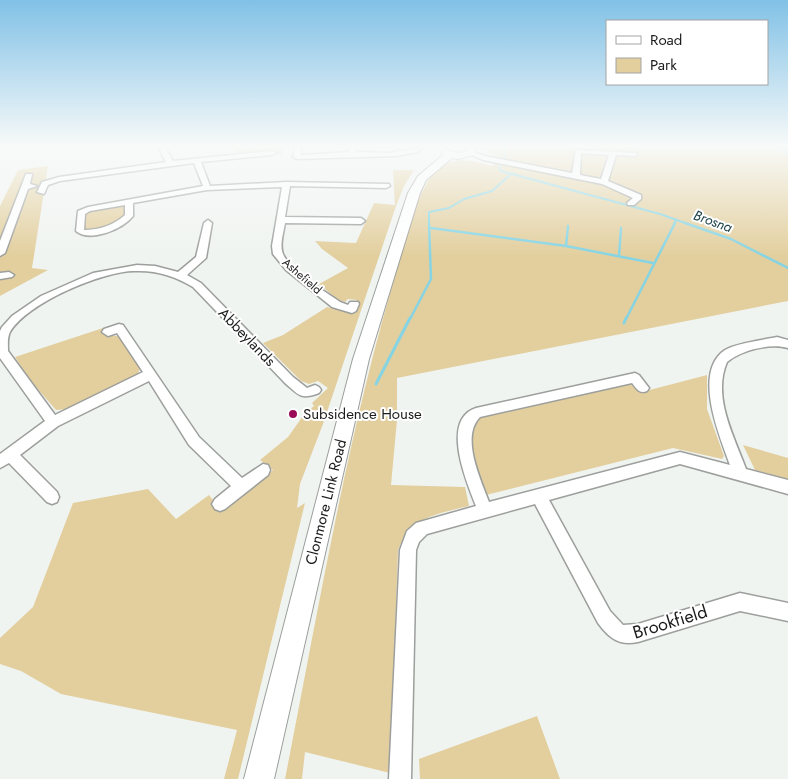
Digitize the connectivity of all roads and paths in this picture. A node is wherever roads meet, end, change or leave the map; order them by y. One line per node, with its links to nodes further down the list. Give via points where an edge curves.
1 (26, 183): 8 (street)
2 (205, 183): 9 (street)
3 (419, 183): 35 (main road, Clonmore Link Road, via 361,359)
4 (607, 183): 12 (street, via 638,197)
5 (45, 184): 8 (street); 10 (street)
6 (286, 184): 7 (street); 9 (street); 13 (street, Ashefield)
7 (386, 186)
8 (24, 187): 16 (street)
9 (207, 188): 11 (street)
10 (41, 192)
11 (129, 202): 11 (street, via 129,216 122,223 89,233 80,231 81,213 85,210)
12 (631, 203)
13 (280, 220): 14 (street); 18 (street, Ashefield, via 277,246 283,262 336,304 352,309)
14 (361, 221)
15 (208, 223): 17 (street, via 203,254)
16 (0, 253)
17 (181, 275): 23 (street, Abbeylands, via 197,285 289,380 305,393); 24 (street, Abbeylands, via 138,268 110,272 52,295 25,312 5,331 2,352)
18 (354, 304)
19 (108, 332): 21 (street, via 119,328)
20 (788, 344): 27 (street, via 777,341 731,352 719,366 716,387 718,411)
21 (151, 374): 24 (street); 28 (street, via 194,441)
22 (643, 388): 33 (street, via 635,378 470,416 465,432 467,456)
23 (316, 390)
24 (53, 422): 25 (street)
25 (5, 458): 30 (street)
26 (263, 470): 28 (street)
27 (740, 473): 29 (street); 31 (street, via 680,458)
28 (242, 487): 32 (street)
29 (788, 487)
30 (52, 497)
31 (539, 497): 33 (street); 34 (street, Brookfield, via 604,618 620,634 638,633 740,602)
32 (220, 504)
33 (485, 510): 36 (street, via 422,528 410,543)
34 (788, 612)
35 (259, 779)
36 (400, 779)

